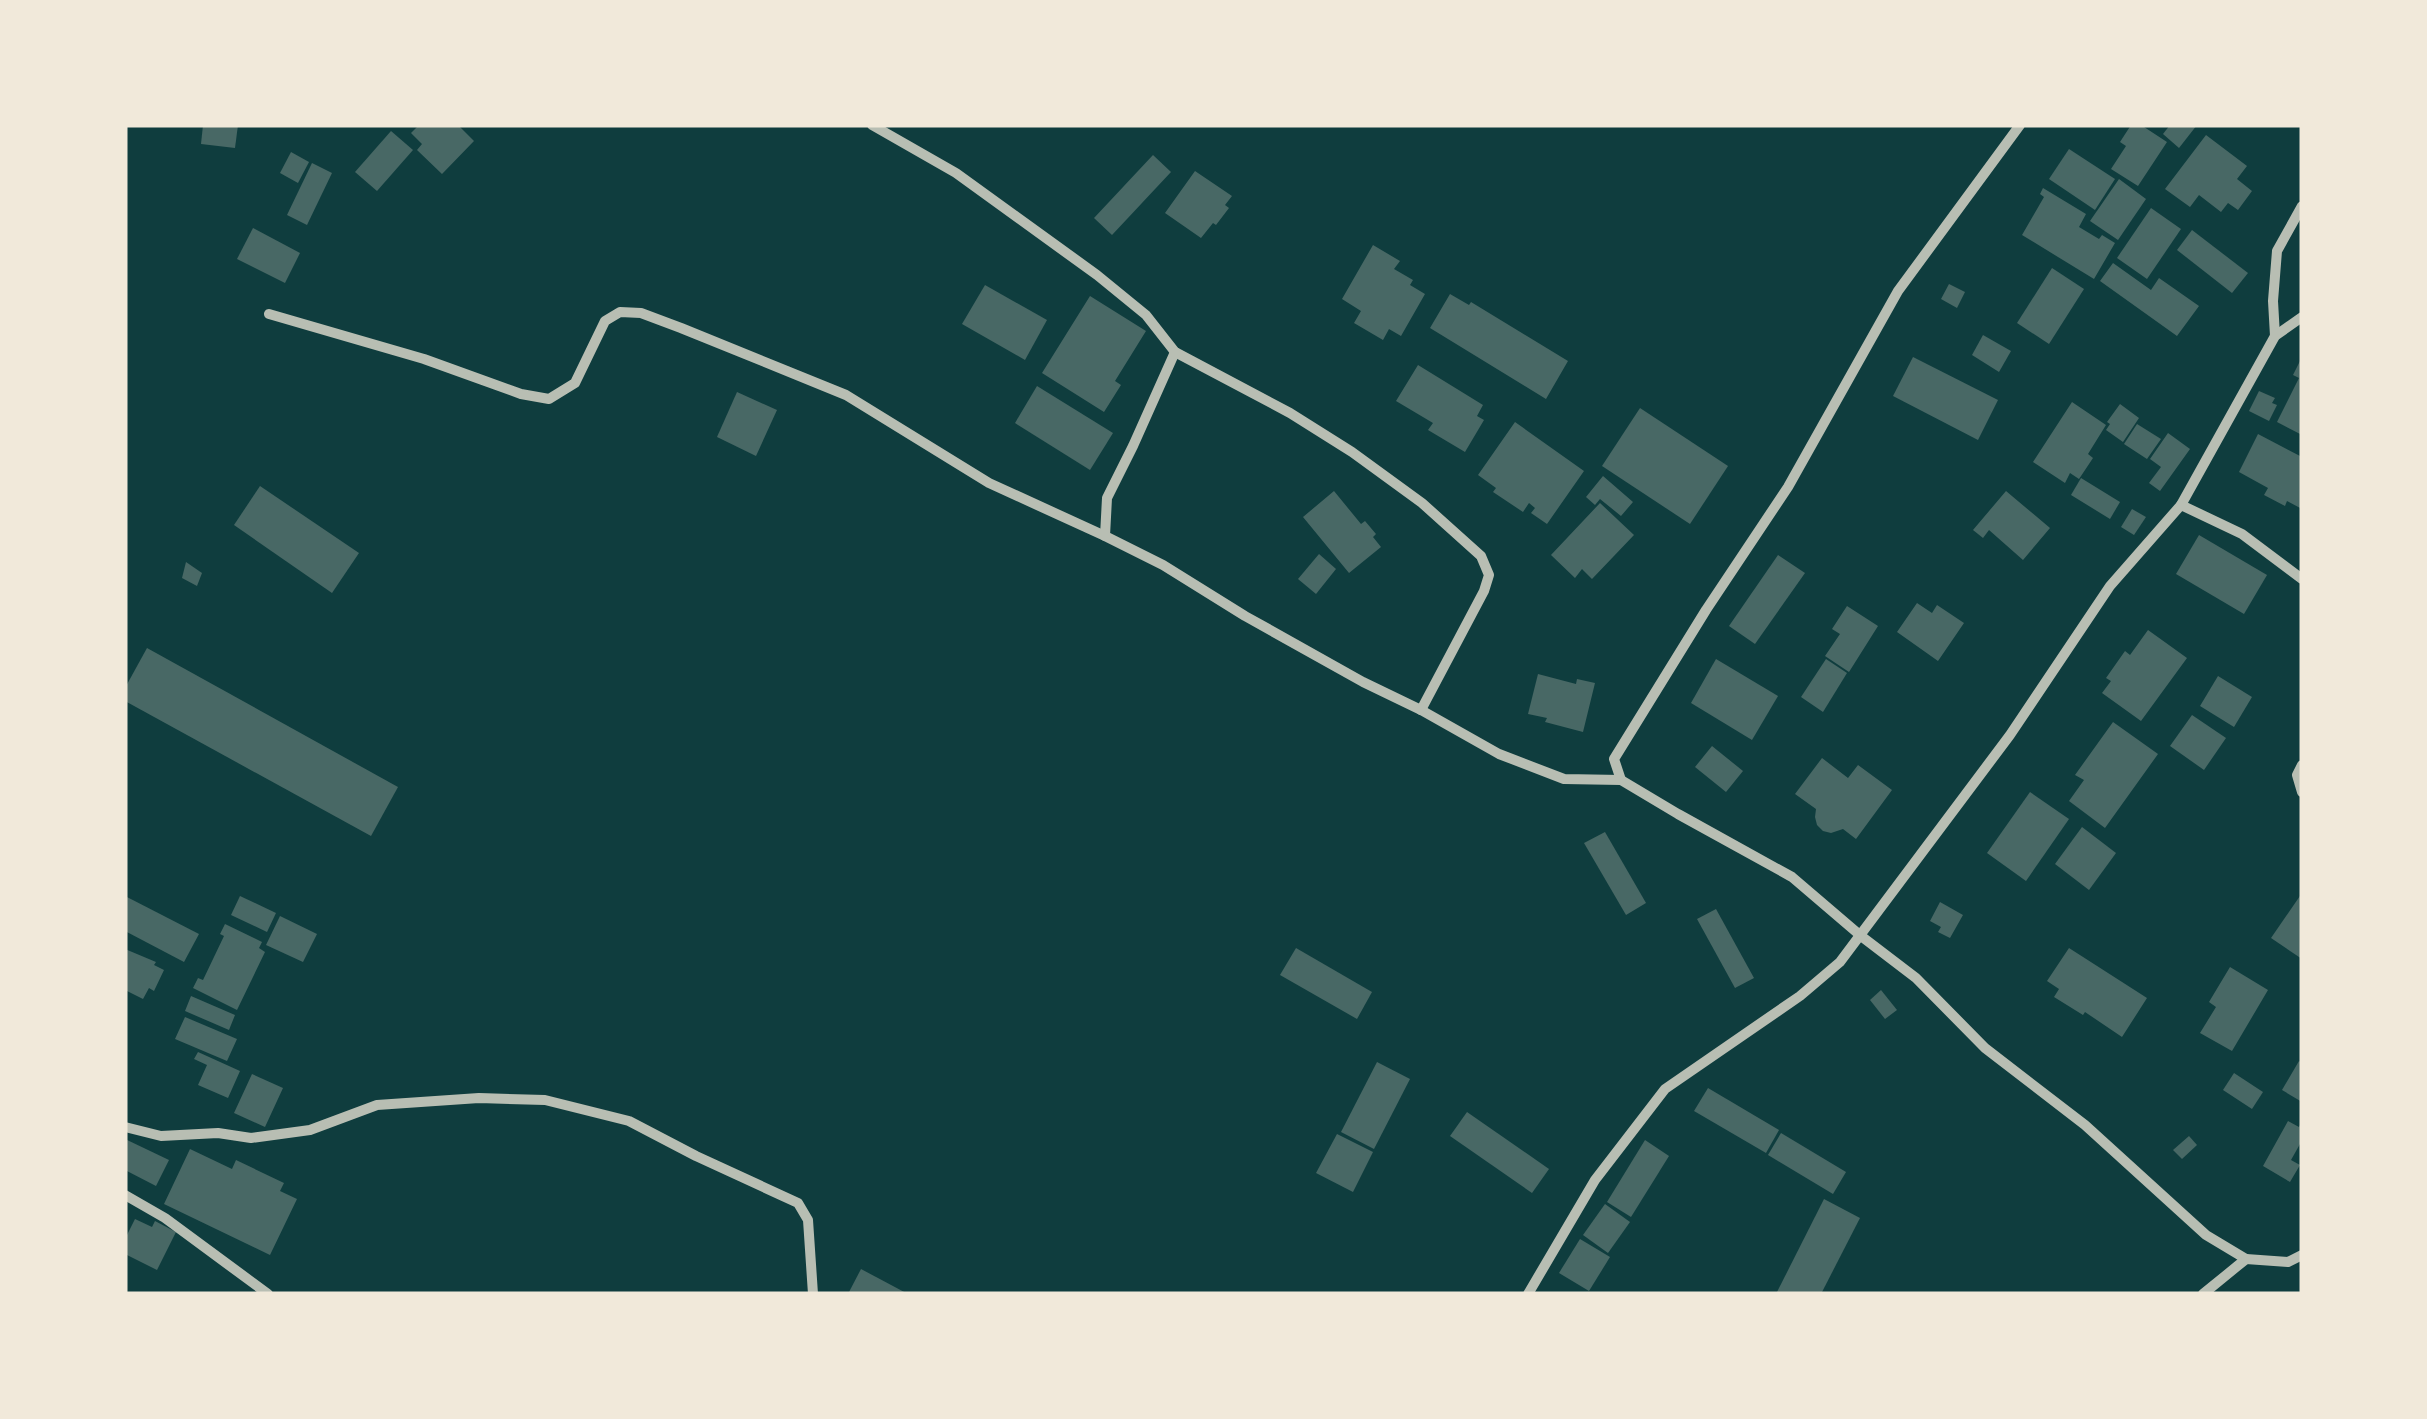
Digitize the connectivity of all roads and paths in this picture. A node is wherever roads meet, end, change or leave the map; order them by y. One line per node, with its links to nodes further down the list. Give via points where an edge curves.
1 (872, 125): 7 (street, via 956,173 1097,275 1146,315)
2 (2020, 125): 13 (street, via 1898,291 1788,488 1614,759)
3 (2302, 206): 6 (street, via 2277,251)
4 (269, 314): 9 (street, via 549,399 575,383 605,321 620,312 641,314 846,396 989,483)
5 (2302, 317): 6 (street)
6 (2275, 336): 8 (street)
7 (1175, 352): 9 (street, via 1107,498); 11 (street, via 1352,452 1482,556 1489,574 1484,591)
8 (2181, 505): 10 (street, via 2242,534); 15 (street, via 2110,586)
9 (1105, 536): 11 (street)
10 (2302, 579)
11 (1421, 710): 13 (street, via 1500,754 1564,779)
12 (2302, 765): 14 (street)
13 (1621, 780): 15 (street, via 1792,877)
14 (2302, 792)
15 (1861, 936): 19 (street, via 2206,1235); 22 (street, via 1800,996 1665,1089 1594,1180)
16 (125, 1126): 21 (street, via 161,1136 250,1138 310,1130 378,1106 479,1098 562,1104 629,1121 798,1204 808,1220)
17 (125, 1195): 20 (street)
18 (2302, 1254): 19 (street, via 2288,1262)
19 (2246, 1259): 23 (street)
20 (268, 1294)
21 (814, 1294)
22 (1528, 1294)
23 (2203, 1294)

